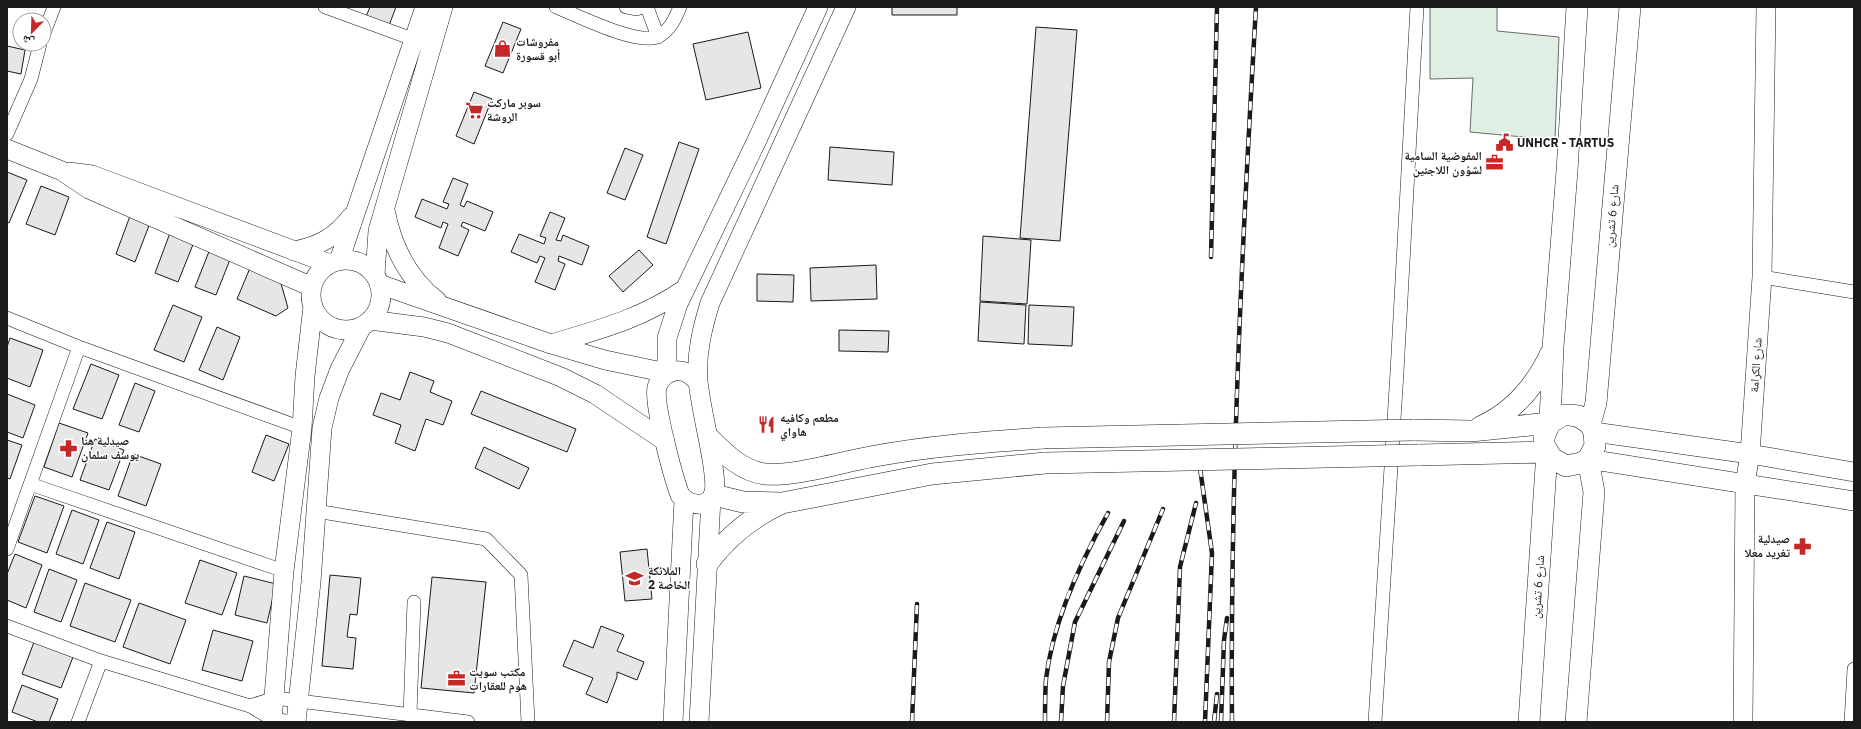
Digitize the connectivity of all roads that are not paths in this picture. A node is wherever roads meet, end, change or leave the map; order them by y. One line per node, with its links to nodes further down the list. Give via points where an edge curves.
1 (325, 7): 16 (street)
2 (425, 7): 16 (street)
3 (444, 7): 17 (street)
4 (556, 7): 15 (street, via 627,36 645,39)
5 (626, 7): 6 (street)
6 (643, 7)
7 (647, 7): 15 (street)
8 (680, 7): 15 (street, via 670,28)
9 (818, 7): 29 (street)
10 (846, 7): 39 (street, via 710,303 700,342)
11 (1417, 7): 76 (street)
12 (1577, 7): 37 (main road)
13 (1630, 7): 42 (main road, شارع 6 تشرين)
14 (1766, 7): 26 (street, شارع الكرامة)
15 (658, 37)
16 (413, 40): 17 (street); 23 (street)
17 (432, 44): 22 (street)
18 (38, 52): 19 (street, via 31,79)
19 (7, 134)
20 (7, 149): 21 (street)
21 (62, 171): 24 (street, via 92,175); 28 (street, via 89,188)
22 (385, 208): 27 (street, via 378,231); 32 (street, via 393,241 408,271)
23 (356, 211): 24 (street, via 343,228 330,238 315,246); 25 (street)
24 (294, 250): 25 (street)
25 (335, 262): 27 (street, via 349,260 359,263); 28 (street, via 319,274)
26 (1762, 278): 30 (street); 47 (street, شارع الكرامة)
27 (377, 279): 32 (street); 34 (street, via 380,303 376,313)
28 (312, 287): 31 (street)
29 (686, 288): 35 (street, via 650,311 630,320); 38 (street, via 671,320 667,344)
30 (1854, 292)
31 (313, 306): 34 (street, via 321,319 333,327 353,330); 41 (street)
32 (444, 307): 35 (street)
33 (7, 318): 36 (street)
34 (366, 323): 45 (street, via 424,326 561,377 595,394); 56 (street, via 340,369 329,398 322,428)
35 (551, 344): 38 (street, via 605,360)
36 (80, 347): 41 (street); 50 (street)
37 (1553, 347): 40 (main road); 43 (main road, via 1539,376 1521,399 1498,418)
38 (668, 373): 39 (street, via 685,371 693,375); 45 (street, via 657,387)
39 (698, 382): 44 (street)
40 (1550, 423): 42 (main road, via 1570,415 1578,416); 43 (main road); 46 (main road, via 1544,437)
41 (302, 428): 59 (street)
42 (1592, 428): 47 (street); 48 (main road, via 1595,446)
43 (1471, 431): 44 (main road, bridge, via 1043,438 955,444 787,473 767,474 752,471 738,464)
44 (710, 439): 52 (street, via 715,481)
45 (665, 441): 53 (street, via 680,495)
46 (1547, 452): 48 (main road, via 1558,463 1566,466); 55 (main road, bridge, via 1045,463 932,474); 77 (main road, شارع 6 تشرين)
47 (1750, 454): 49 (street); 51 (street, شارع الكرامة)
48 (1588, 459): 51 (street); 78 (main road, via 1594,492)
49 (1854, 472)
50 (30, 484): 57 (street); 59 (street)
51 (1745, 484): 54 (street); 79 (street, شارع الكرامة)
52 (712, 497): 53 (street, via 703,504 693,505); 55 (main road, via 743,502); 58 (street)
53 (684, 500): 74 (street)
54 (1854, 501)
55 (782, 503): 58 (main road, via 751,519 722,545)
56 (316, 511): 65 (street); 73 (street, via 486,539 521,575)
57 (7, 549)
58 (707, 564): 75 (street)
59 (284, 571): 64 (street)
60 (414, 602): 67 (street)
61 (7, 626): 62 (street)
62 (101, 661): 66 (street); 69 (street)
63 (1854, 669): 80 (street)
64 (275, 698): 65 (street); 66 (street); 68 (street)
65 (298, 700): 67 (street); 71 (street)
66 (250, 706): 68 (street)
67 (410, 715): 72 (street)
68 (272, 720): 70 (street)
69 (78, 722)
70 (292, 722)
71 (296, 722)
72 (468, 722)
73 (528, 722)
74 (673, 722)
75 (699, 722)
76 (1375, 722)
77 (1529, 722)
78 (1576, 722)
79 (1743, 722)
80 (1851, 722)

